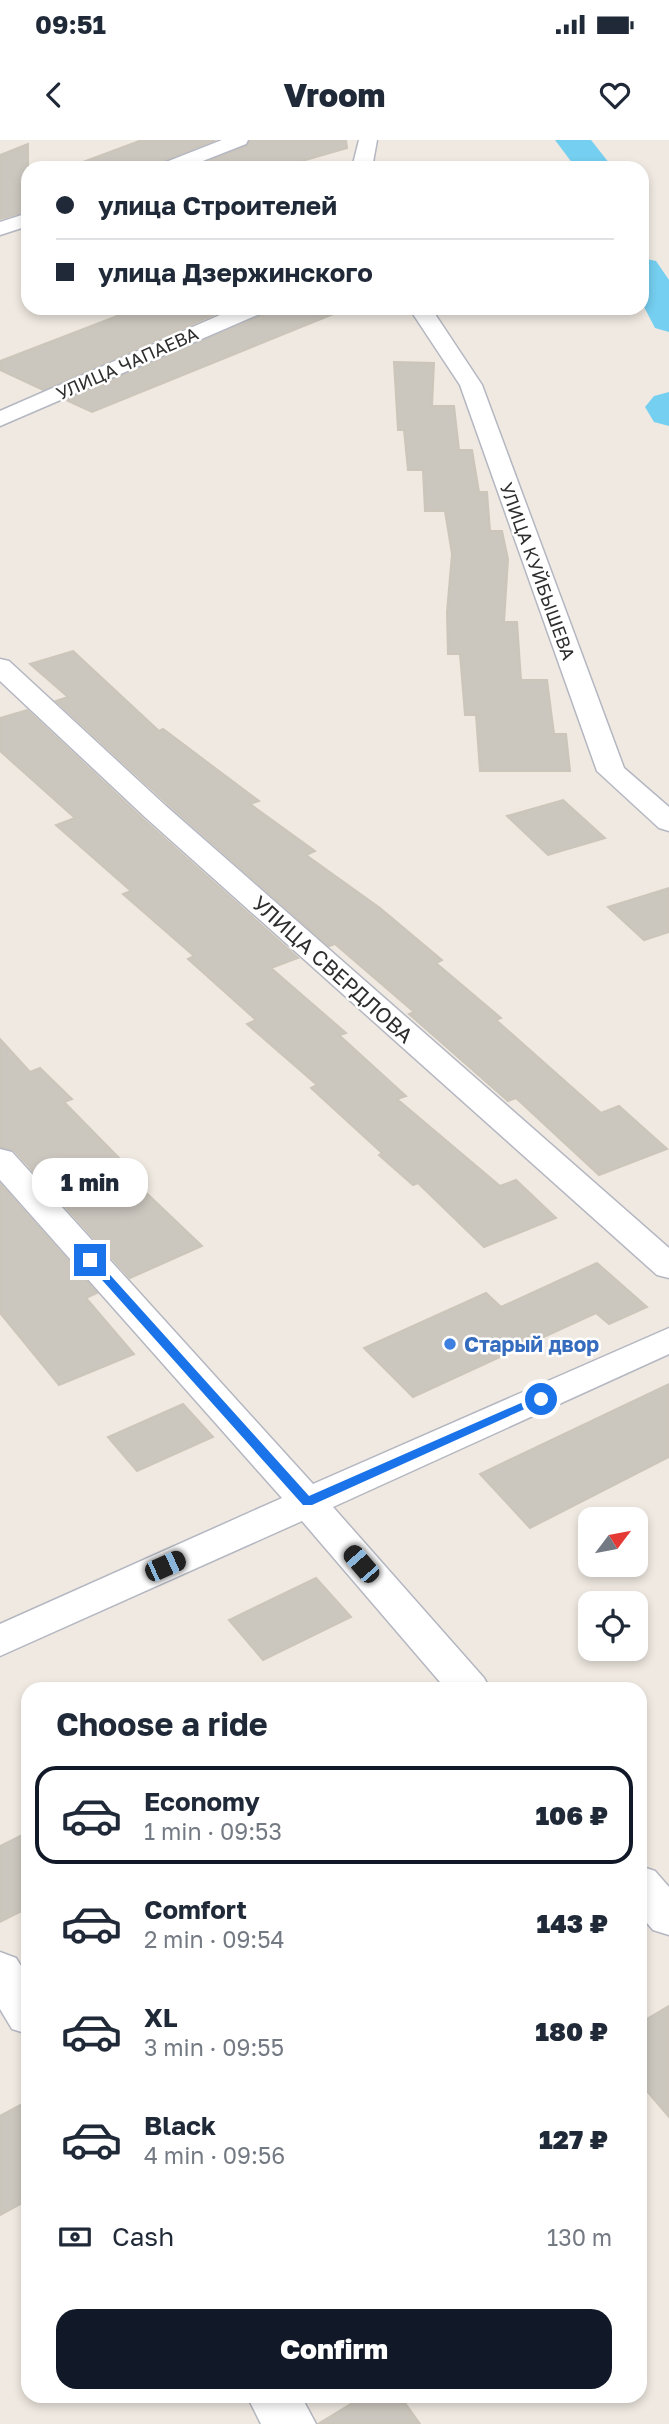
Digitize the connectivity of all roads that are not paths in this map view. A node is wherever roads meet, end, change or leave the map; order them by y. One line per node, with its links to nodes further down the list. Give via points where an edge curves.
1 (239, 140): 3 (street)
2 (369, 140): 4 (street)
3 (186, 161)
4 (364, 161)
5 (21, 222): 6 (street)
6 (0, 229)
7 (238, 315): 9 (street, УЛИЦА ЧАПАЕВА)
8 (425, 315): 11 (street, УЛИЦА КУЙБЫШЕВА, via 471,385 611,771)
9 (0, 419)
10 (0, 667): 13 (street, УЛИЦА СВЕРДЛОВА, via 166,822)
11 (669, 822)
12 (0, 1159): 15 (street)
13 (669, 1267)
14 (669, 1340): 15 (street)
15 (307, 1502): 16 (street); 17 (street)
16 (0, 1641)
17 (464, 1682)
18 (647, 1892): 19 (street)
19 (669, 1917)
20 (0, 1971): 21 (street)
21 (21, 2004)
22 (276, 2403): 23 (street)
23 (290, 2424)

